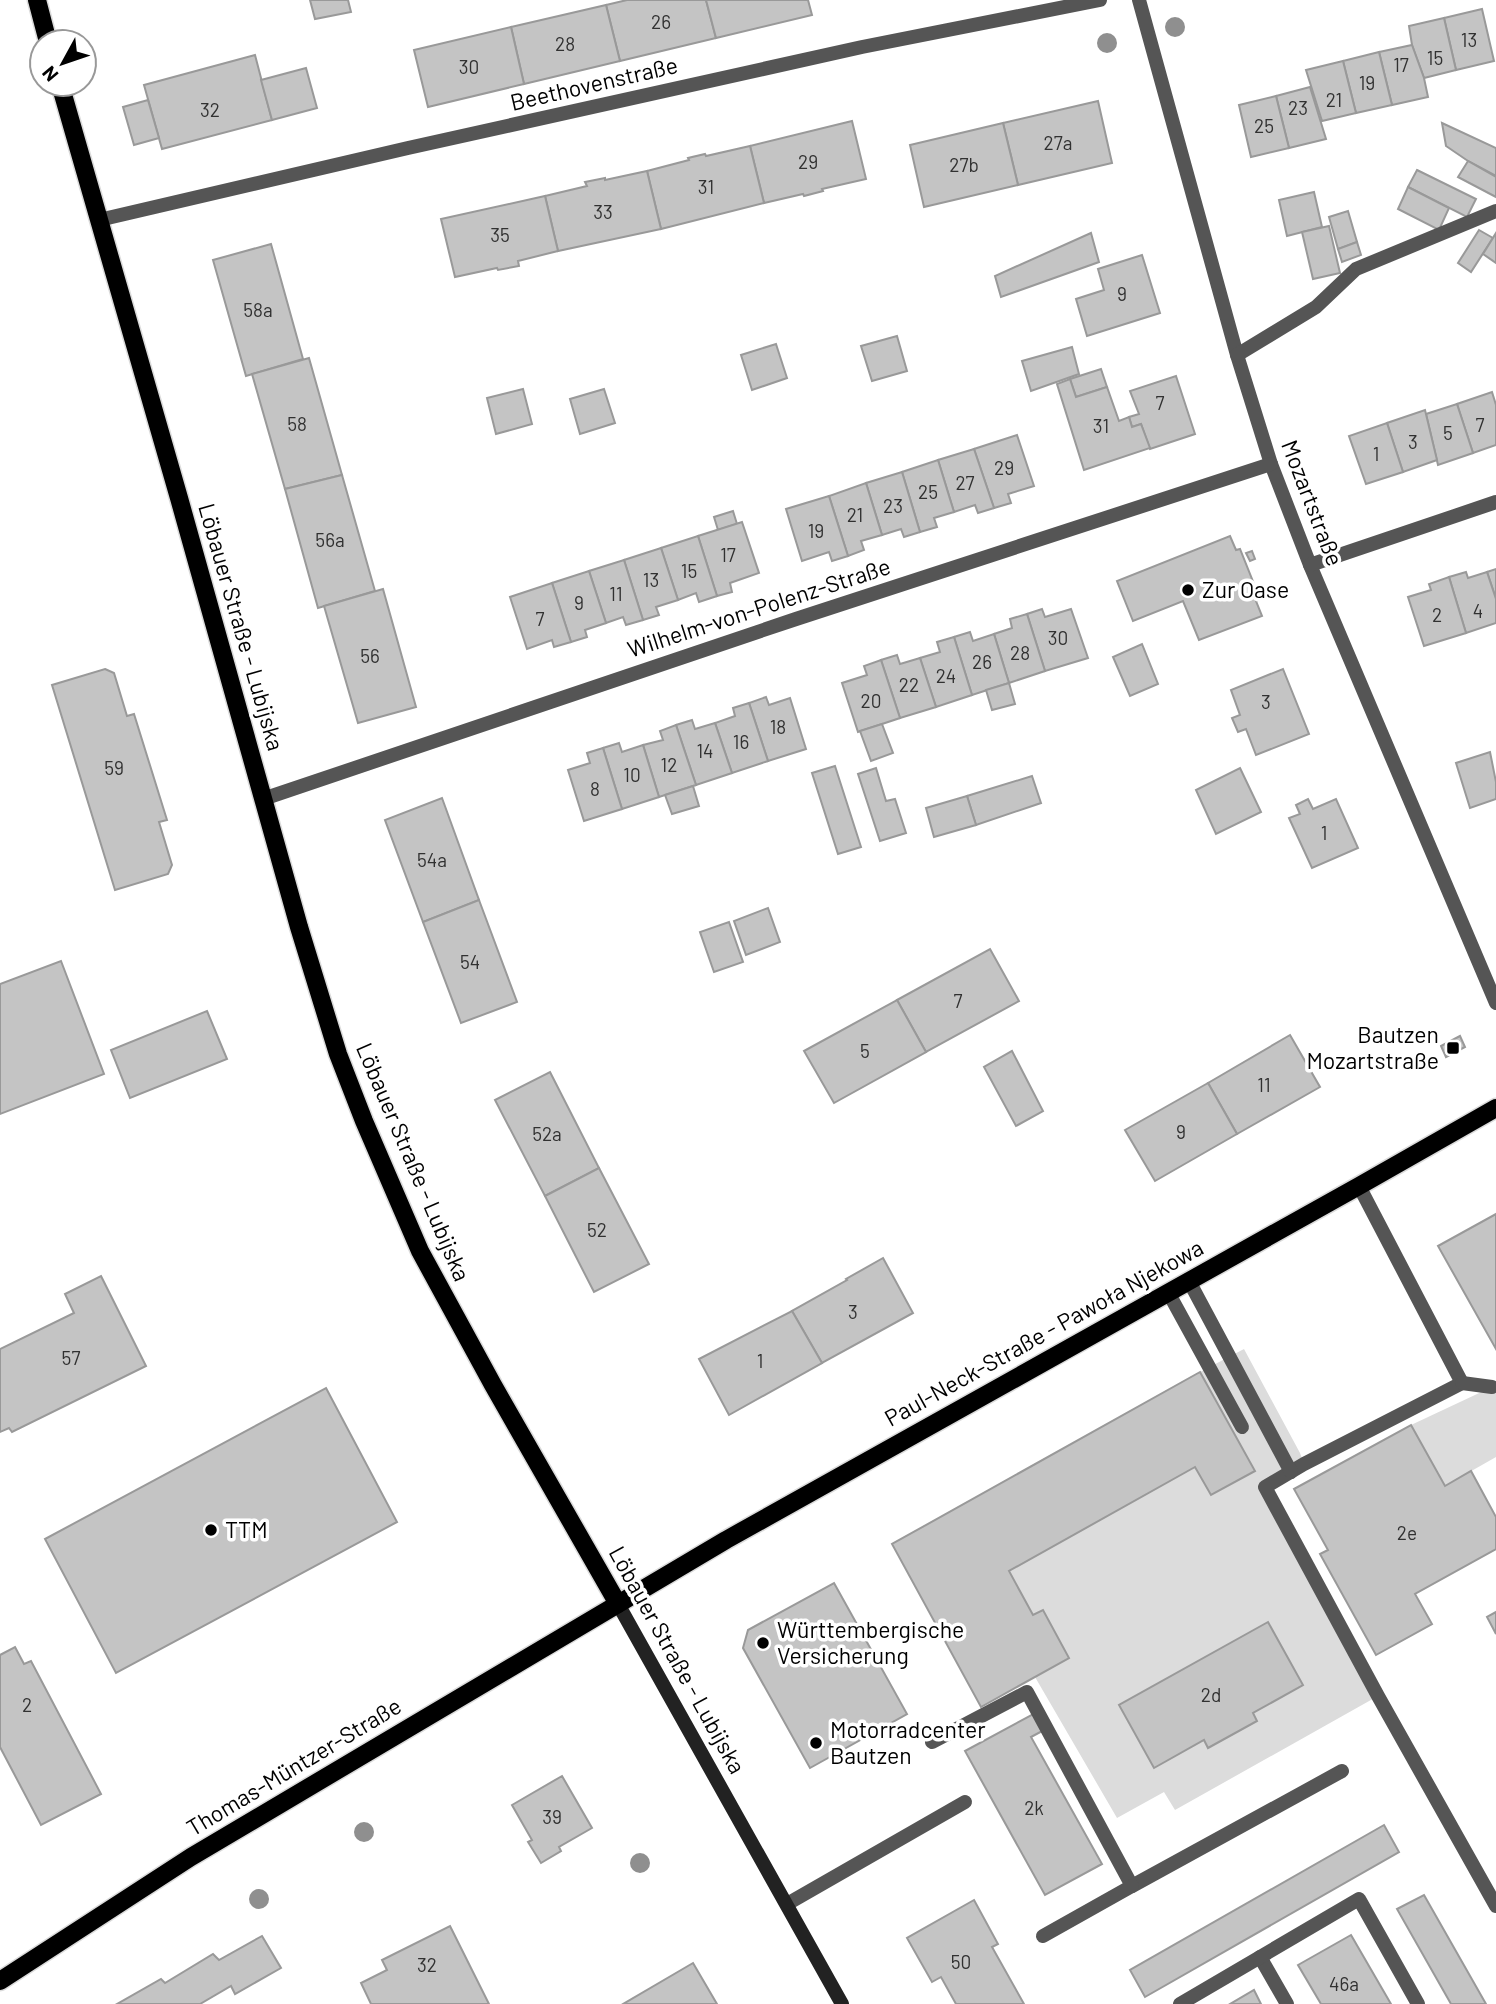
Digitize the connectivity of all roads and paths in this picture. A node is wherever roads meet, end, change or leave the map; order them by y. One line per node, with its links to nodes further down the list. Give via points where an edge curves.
1 (1100, 0): 7 (street, Beethovenstraße, via 862,47)
2 (1139, 0): 8 (street, Mozartstraße)
3 (38, 5): 4 (main road)
4 (44, 28)
5 (64, 98): 7 (main road, Löbauer Straße - Lubijska)
6 (1496, 211): 8 (street, via 1356,269 1316,307)
7 (99, 220): 12 (main road, Löbauer Straße - Lubijska)
8 (1237, 355): 9 (street, Mozartstraße)
9 (1271, 464): 11 (street, Mozartstraße); 12 (street, Wilhelm-von-Polenz-Straße)
10 (1496, 502): 11 (street)
11 (1310, 565): 13 (street, Mozartstraße)
12 (263, 799): 22 (main road, Löbauer Straße - Lubijska, via 338,1054 420,1251)
13 (1496, 1003)
14 (1496, 1108): 15 (main road, Paul-Neck-Straße - Pawoła Njekowa)
15 (1359, 1186): 16 (main road, Paul-Neck-Straße - Pawoła Njekowa); 18 (street)
16 (1189, 1281): 17 (main road, Paul-Neck-Straße - Pawoła Njekowa); 21 (street)
17 (1168, 1292): 20 (street); 22 (main road, Paul-Neck-Straße - Pawoła Njekowa, via 800,1496)
18 (1462, 1383): 19 (street); 21 (street, via 1361,1428)
19 (1492, 1387)
20 (1242, 1427)
21 (1291, 1472): 28 (street, via 1265,1487)
22 (618, 1604): 27 (main road, Löbauer Straße - Lubijska); 31 (main road, Thomas-Müntzer-Straße, via 191,1857)
23 (932, 1742): 26 (street, via 1027,1692)
24 (1342, 1771): 26 (street)
25 (965, 1802): 27 (street)
26 (1132, 1886): 29 (street)
27 (786, 1904): 32 (main road, Löbauer Straße - Lubijska)
28 (1496, 1906)
29 (1043, 1936)
30 (1260, 1957): 33 (street); 34 (street); 35 (street, via 1359,1899)
31 (0, 1981)
32 (842, 2004)
33 (1180, 2004)
34 (1287, 2004)
35 (1418, 2004)

